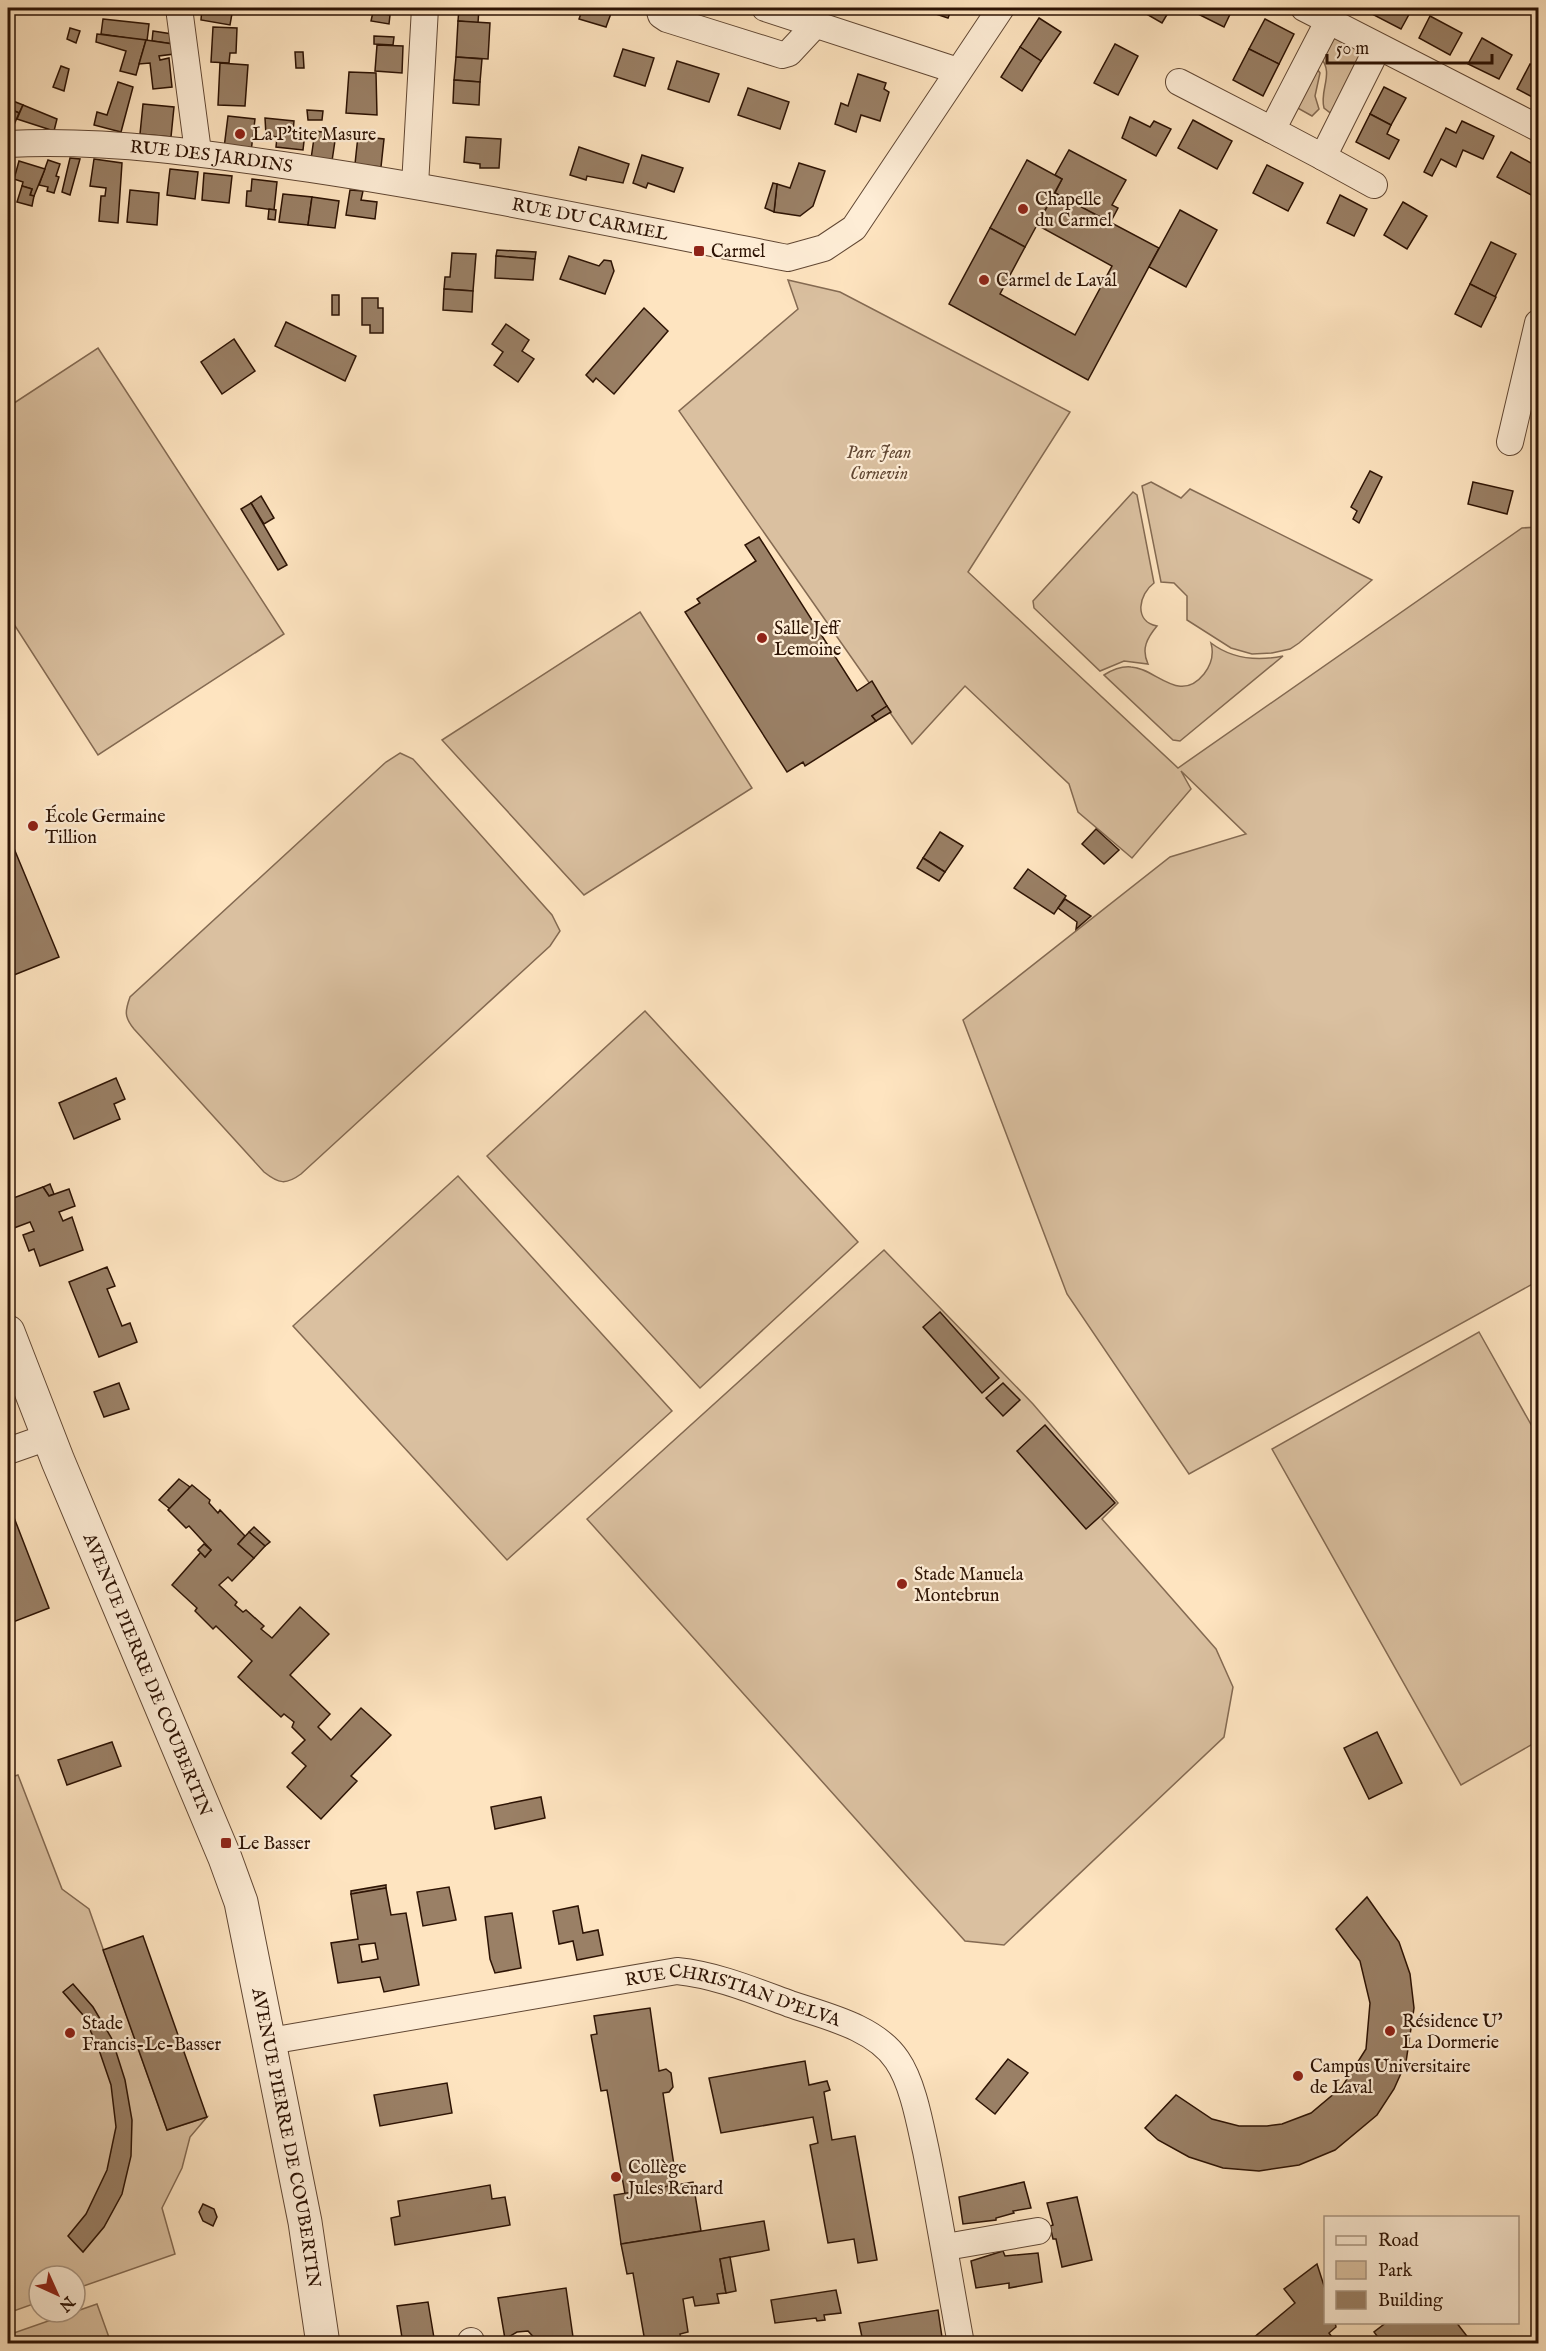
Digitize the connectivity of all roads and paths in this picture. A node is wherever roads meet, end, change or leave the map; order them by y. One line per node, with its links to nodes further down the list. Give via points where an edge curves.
1 (179, 8): 15 (street)
2 (425, 8): 17 (street)
3 (659, 8): 8 (street, via 667,19 782,55 789,53)
4 (765, 8): 8 (street)
5 (1001, 8): 10 (street, RUE DU CARMEL)
6 (1304, 8): 7 (street)
7 (1329, 20): 9 (street); 13 (street)
8 (816, 24): 10 (street)
9 (1378, 47): 12 (street); 16 (street)
10 (958, 71): 17 (street, RUE DU CARMEL, via 854,228 824,248 788,258)
11 (1179, 82): 13 (street)
12 (1539, 128)
13 (1272, 130): 16 (street)
14 (8, 144): 15 (street, RUE DES JARDINS, via 47,142)
15 (198, 152): 17 (street, RUE DES JARDINS)
16 (1323, 157): 18 (street)
17 (415, 185)
18 (1374, 185)
19 (1539, 323): 20 (street)
20 (1510, 442)
21 (8, 1332): 22 (street, AVENUE PIERRE DE COUBERTIN)
22 (48, 1437): 23 (street); 24 (street, AVENUE PIERRE DE COUBERTIN, via 225,1858 241,1902)
23 (8, 1451)
24 (270, 2041): 26 (street, RUE CHRISTIAN D'ELVA, via 677,1971 707,1974 846,2024 874,2039 897,2060 918,2116); 27 (street, AVENUE PIERRE DE COUBERTIN, via 305,2222)
25 (1038, 2231): 26 (street)
26 (946, 2247): 28 (street, RUE CHRISTIAN D'ELVA)
27 (323, 2343)
28 (961, 2343)

